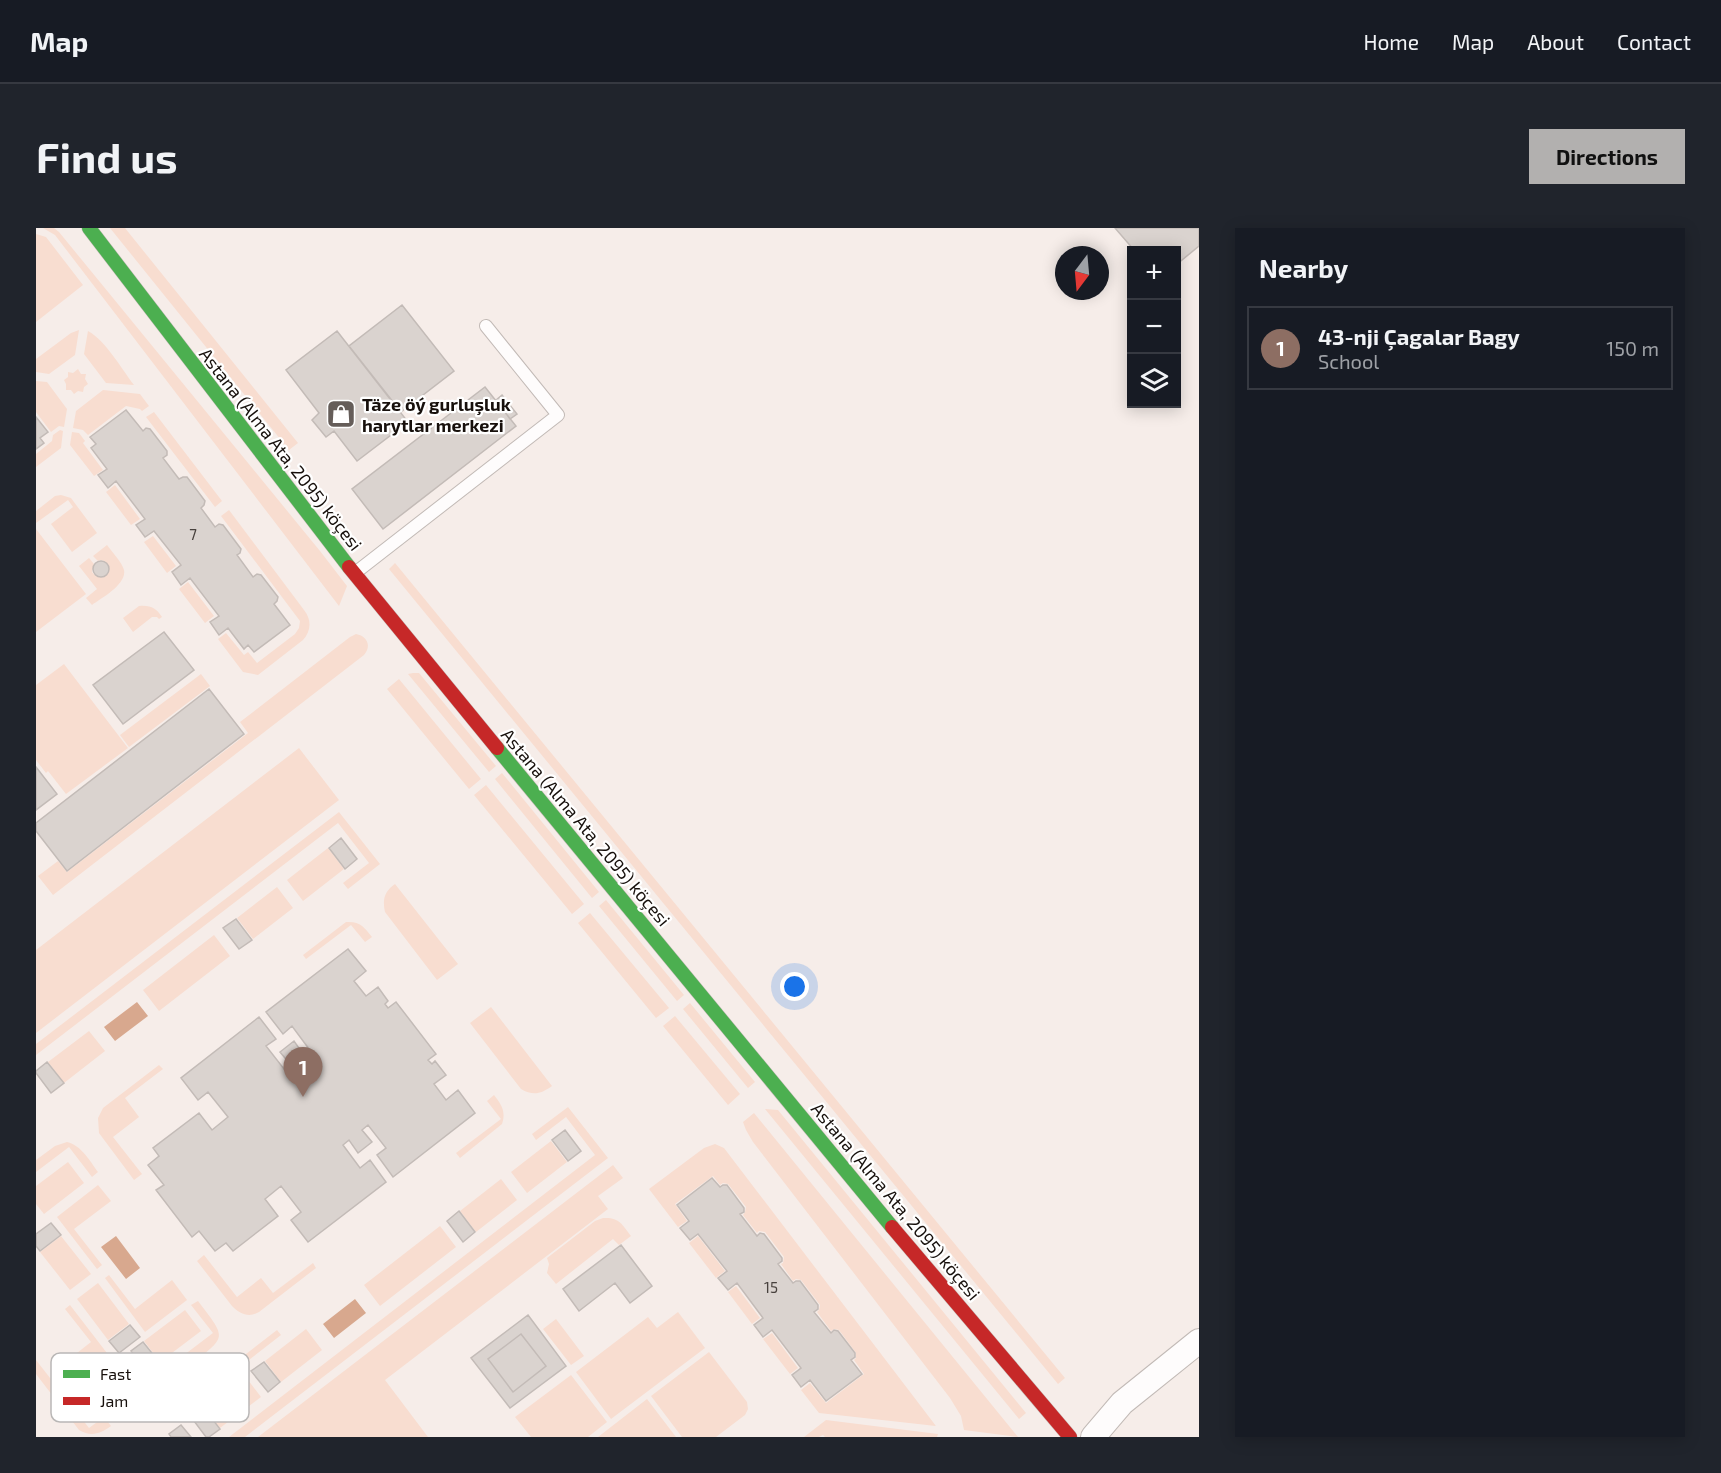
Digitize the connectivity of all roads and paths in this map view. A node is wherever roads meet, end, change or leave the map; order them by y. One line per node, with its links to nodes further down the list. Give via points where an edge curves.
1 (89, 228): 3 (street, Astana (Alma Ata, 2095) köçesi)
2 (486, 326): 3 (lane, via 558,415)
3 (354, 574): 5 (street, Astana (Alma Ata, 2095) köçesi)
4 (1199, 1341): 6 (street, via 1122,1404)
5 (1070, 1437)
6 (1093, 1437)

